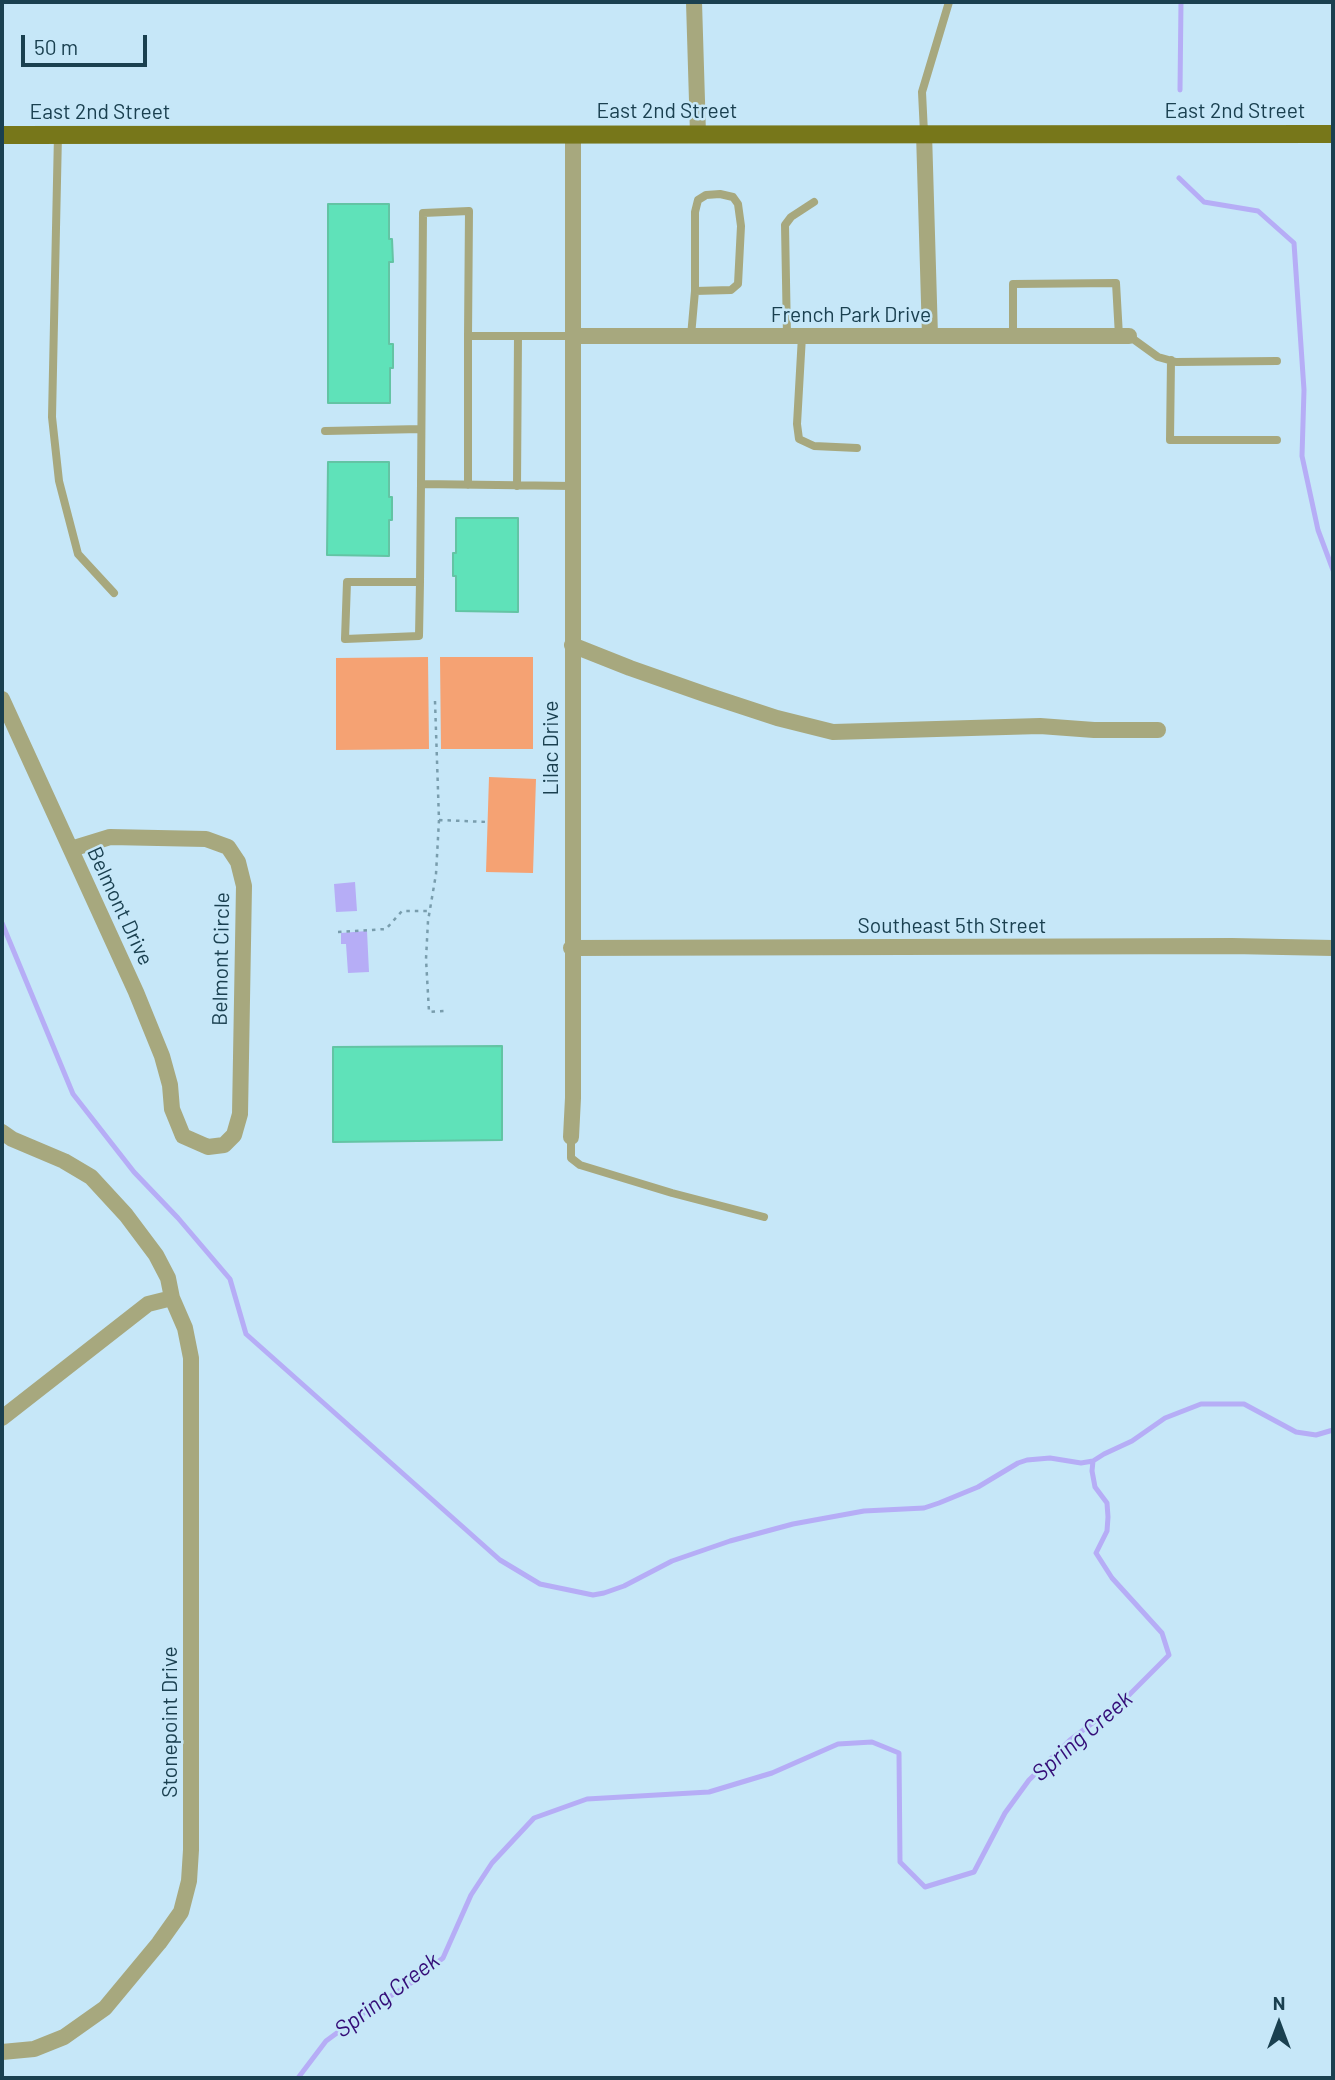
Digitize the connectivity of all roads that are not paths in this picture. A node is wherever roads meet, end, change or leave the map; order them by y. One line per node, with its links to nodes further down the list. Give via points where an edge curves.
1 (694, 2): 5 (street)
2 (948, 2): 3 (lane, via 922,92)
3 (924, 133): 5 (main road, East 2nd Street); 6 (main road, East 2nd Street); 16 (street)
4 (573, 134): 5 (main road, East 2nd Street); 8 (main road, East 2nd Street); 13 (street, Lilac Drive)
5 (698, 134)
6 (1333, 134)
7 (2, 135): 8 (main road, East 2nd Street)
8 (58, 135): 30 (lane, via 52,417 59,481 78,554)
9 (814, 202): 15 (lane, via 785,225)
10 (695, 292): 10 (lane, via 698,200 706,195 733,197 741,226 738,285 731,290); 14 (lane)
11 (468, 336): 12 (lane); 21 (lane, via 469,211 423,213); 26 (lane)
12 (518, 336): 13 (lane); 27 (lane)
13 (573, 336): 14 (street, French Park Drive); 28 (street, Lilac Drive)
14 (691, 336): 15 (street, French Park Drive)
15 (794, 336): 16 (street, French Park Drive); 24 (lane, via 799,439 814,446)
16 (930, 336): 17 (street, French Park Drive)
17 (1013, 336): 18 (street, French Park Drive); 18 (lane, via 1013,284 1116,282)
18 (1124, 336): 19 (lane)
19 (1171, 360): 20 (lane); 23 (lane, via 1170,440)
20 (1276, 361)
21 (421, 429): 22 (lane); 25 (lane)
22 (325, 430)
23 (1277, 440)
24 (857, 448)
25 (421, 484): 26 (lane); 29 (lane)
26 (468, 485): 27 (lane)
27 (517, 486): 28 (lane)
28 (573, 486): 31 (street, Lilac Drive)
29 (420, 582): 29 (lane, via 419,636 345,639 347,582)
30 (114, 593)
31 (572, 645): 33 (street, via 777,719 832,732 1040,726); 35 (street, Lilac Drive)
32 (2, 699): 34 (street, Belmont Drive)
33 (1158, 730)
34 (71, 849): 38 (street, Belmont Drive, via 162,1056 172,1109); 38 (street, Belmont Circle, via 110,837 206,839 228,847 238,862 243,886 240,1114 234,1135 224,1145 208,1147)
35 (571, 948): 36 (street, Southeast 5th Street); 39 (street, Lilac Drive)
36 (1333, 948)
37 (2, 1132): 41 (street, Stonepoint Drive, via 91,1177 156,1255)
38 (183, 1136)
39 (571, 1137): 40 (lane, Lilac Drive, via 570,1158 580,1165)
40 (764, 1217)
41 (172, 1298): 42 (street, via 148,1304); 43 (street, Stonepoint Drive, via 191,1358 189,1881 181,1912 105,2008 64,2037 34,2049)
42 (2, 1418)
43 (2, 2052)

